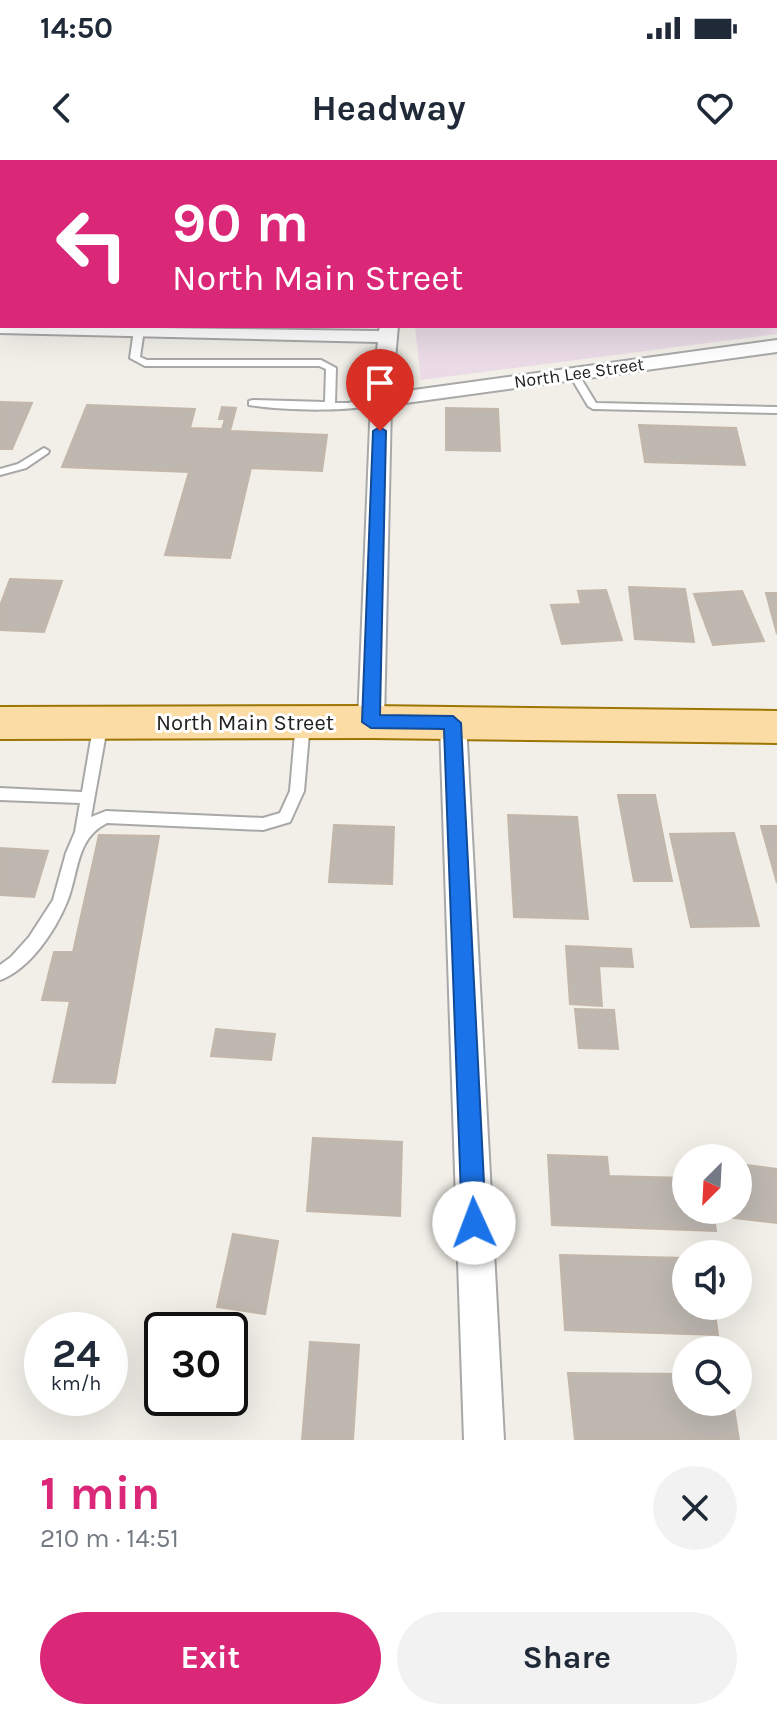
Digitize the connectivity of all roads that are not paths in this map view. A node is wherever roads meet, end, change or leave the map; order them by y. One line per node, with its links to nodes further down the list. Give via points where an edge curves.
1 (46, 328): 2 (street)
2 (139, 330): 3 (street); 8 (lane, via 135,358 145,363 321,363 331,368)
3 (389, 331): 6 (street)
4 (777, 346): 5 (street, North Lee Street)
5 (574, 374): 6 (street, North Lee Street); 9 (lane, via 593,406)
6 (381, 400): 8 (lane); 14 (street)
7 (253, 403): 8 (lane)
8 (330, 405)
9 (777, 410)
10 (44, 451): 11 (lane, via 22,466)
11 (0, 472)
12 (101, 722): 13 (main road, North Main Street); 15 (main road, North Main Street); 19 (lane)
13 (303, 722): 14 (main road, North Main Street); 20 (lane, via 297,791 285,818 263,824 106,817)
14 (371, 722): 16 (main road, North Main Street)
15 (0, 723)
16 (453, 723): 17 (main road, North Main Street); 22 (street)
17 (777, 727)
18 (0, 794): 19 (lane)
19 (88, 798): 20 (lane)
20 (82, 831): 21 (lane, via 59,904 25,953)
21 (0, 973)
22 (484, 1440)

